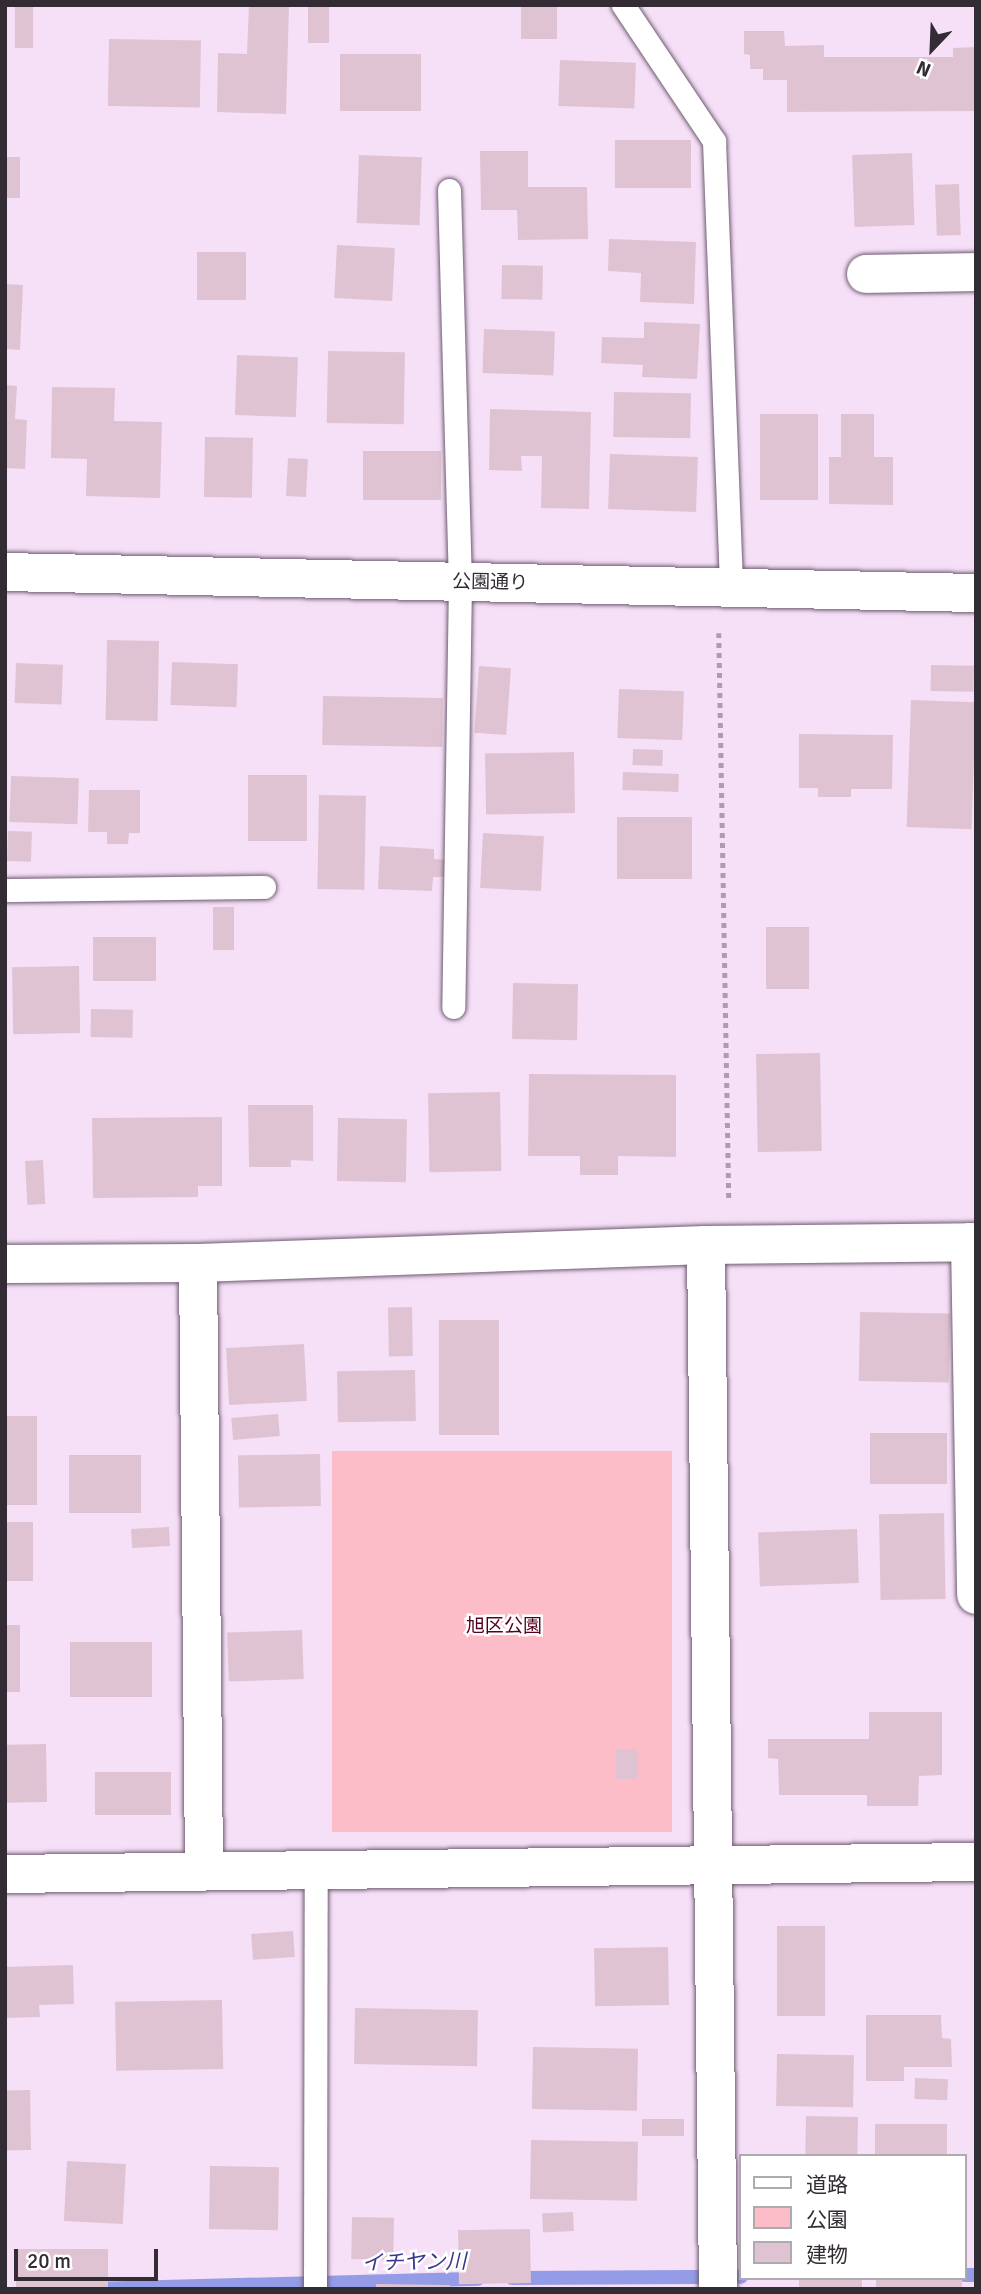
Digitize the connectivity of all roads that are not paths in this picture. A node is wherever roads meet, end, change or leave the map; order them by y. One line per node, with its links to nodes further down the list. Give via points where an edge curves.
1 (622, 5): 7 (lane, via 714,141)
2 (449, 190): 6 (lane)
3 (976, 272): 4 (street)
4 (866, 274)
5 (5, 572): 6 (street, 公園通り)
6 (460, 582): 7 (street, 公園通り); 11 (lane)
7 (732, 588): 8 (street, 公園通り)
8 (976, 593)
9 (264, 887): 10 (lane)
10 (5, 890)
11 (453, 1006)
12 (973, 1242): 13 (street); 16 (street)
13 (718, 1245): 14 (street); 18 (street)
14 (198, 1263): 15 (street); 20 (street)
15 (5, 1264)
16 (976, 1595)
17 (976, 1862): 18 (street)
18 (715, 1865): 19 (street); 23 (street)
19 (316, 1869): 20 (street); 22 (lane)
20 (204, 1870): 21 (street)
21 (5, 1874)
22 (315, 2289)
23 (718, 2289)

